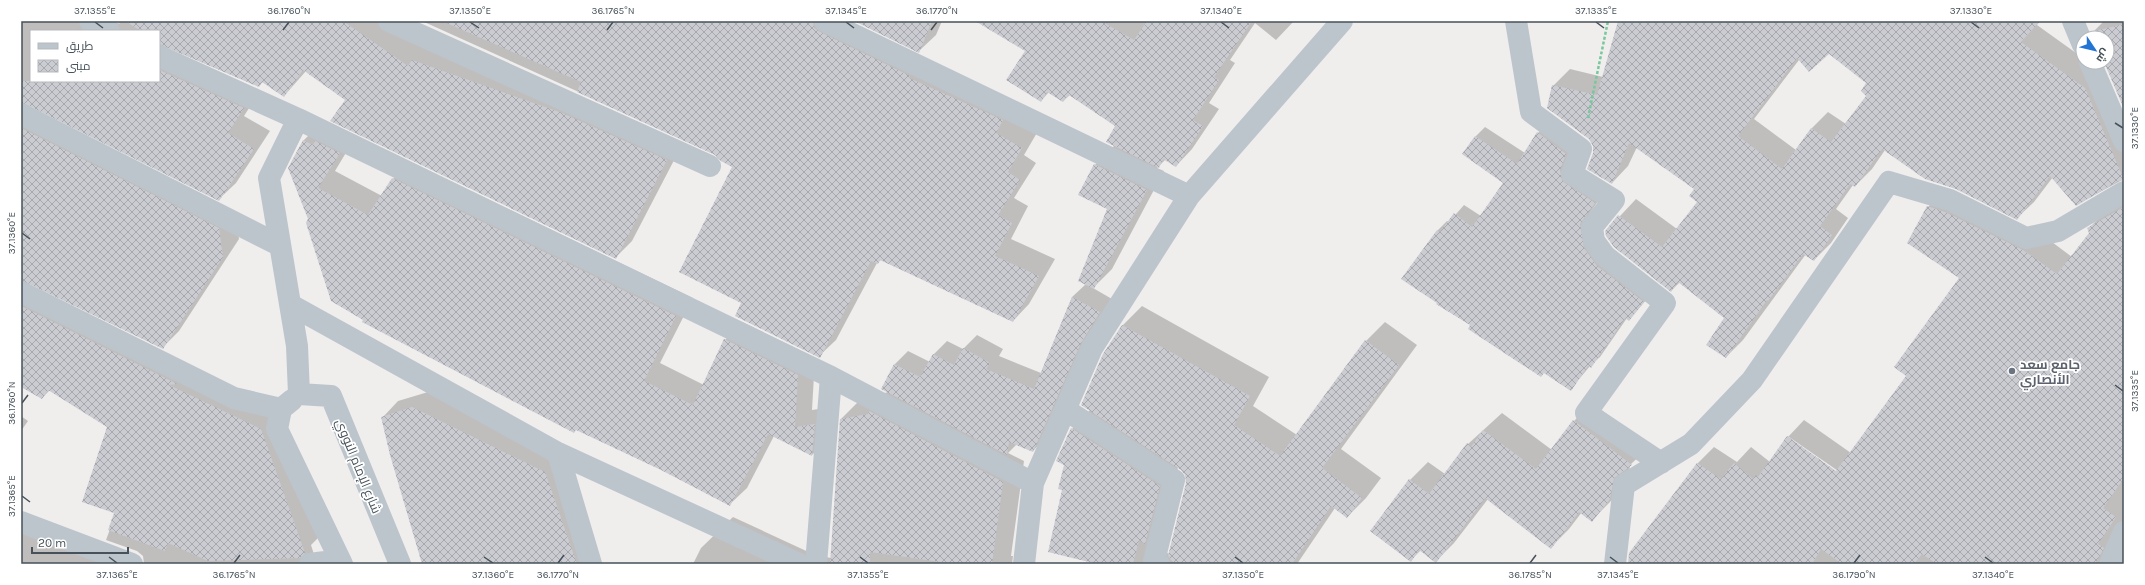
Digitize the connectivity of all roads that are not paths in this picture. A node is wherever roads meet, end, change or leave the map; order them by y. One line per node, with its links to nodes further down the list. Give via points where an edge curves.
1 (90, 21): 6 (street)
2 (389, 21): 12 (street)
3 (825, 21): 14 (street)
4 (1342, 21): 14 (street)
5 (1516, 21): 23 (street, via 1531,112 1581,149 1572,174 1614,200 1592,227 1594,241 1604,256 1665,303 1586,414)
6 (107, 30)
7 (160, 56): 10 (street)
8 (2093, 70): 11 (street)
9 (21, 114): 15 (street)
10 (298, 118): 15 (street, via 269,178); 18 (street)
11 (2124, 141)
12 (710, 166)
13 (2124, 192): 23 (street, via 2058,231 2026,238 1950,200 1889,182 1752,380 1691,444)
14 (1189, 196): 21 (street, via 1092,348)
15 (279, 245): 17 (street)
16 (21, 292): 20 (street, via 234,398)
17 (291, 305): 19 (street, via 297,346); 22 (street)
18 (830, 377): 24 (street); 34 (street)
19 (299, 394): 20 (street); 31 (street, شارع الإمام النووي, via 331,396)
20 (281, 409): 28 (street, via 277,429)
21 (1066, 410): 24 (street); 36 (street, via 1174,480 1154,561)
22 (558, 453): 32 (street); 33 (street)
23 (1661, 462): 37 (street, via 1624,485)
24 (1032, 483): 35 (street)
25 (21, 522): 27 (street)
26 (2124, 532): 38 (street)
27 (89, 556): 29 (street)
28 (341, 562): 30 (street)
29 (132, 564)
30 (310, 564)
31 (400, 564)
32 (591, 564)
33 (799, 564)
34 (816, 564)
35 (1024, 564)
36 (1159, 564)
37 (1615, 564)
38 (2110, 564)

